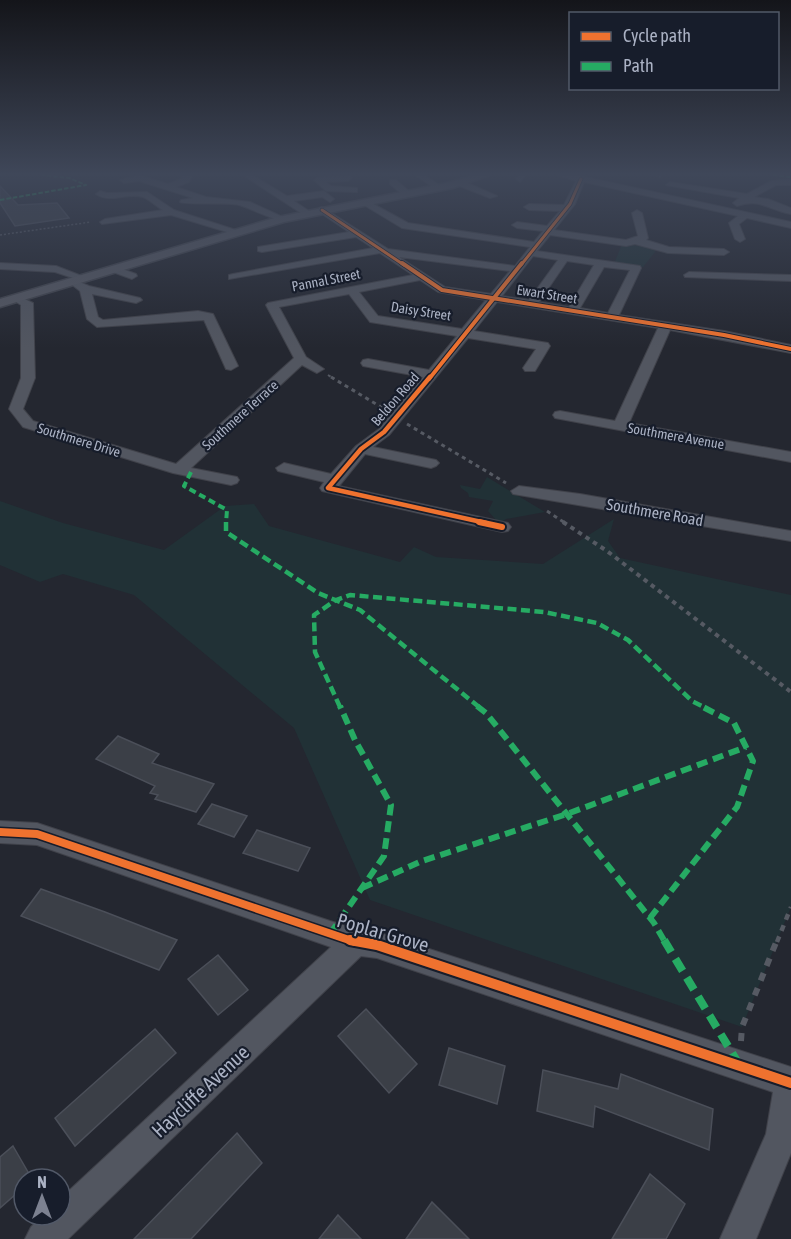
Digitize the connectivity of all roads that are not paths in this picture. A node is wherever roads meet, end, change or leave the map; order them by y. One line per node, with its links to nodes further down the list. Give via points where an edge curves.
1 (238, 233): 17 (main road)
2 (443, 233): 11 (street)
3 (546, 233): 11 (street, Beldon Road)
4 (565, 233): 9 (street)
5 (642, 233): 10 (street, via 643,238)
6 (738, 233): 8 (street)
7 (357, 234): 12 (street, Ewart Street); 18 (street, via 288,239 259,246)
8 (740, 239)
9 (610, 240): 10 (street); 14 (street)
10 (637, 241): 13 (street, via 668,250)
11 (534, 249): 15 (street); 19 (street, Beldon Road)
12 (383, 251): 18 (street); 19 (street); 23 (street, Ewart Street)
13 (724, 252)
14 (601, 257): 15 (street); 32 (street); 33 (street, via 636,268)
15 (565, 258): 31 (street)
16 (0, 266): 25 (street, via 56,270)
17 (114, 269): 21 (street); 25 (main road)
18 (274, 269): 22 (street)
19 (517, 269): 28 (street, Beldon Road)
20 (689, 275): 24 (street)
21 (132, 276)
22 (233, 277)
23 (421, 278): 26 (street, Pannal Street); 28 (street, Ewart Street, via 442,290)
24 (791, 278)
25 (80, 283): 27 (main road); 29 (street); 39 (street, via 93,319 101,324 209,317)
26 (352, 290): 35 (street, Daisy Street, via 374,319); 37 (street, Pannal Street, via 272,306)
27 (16, 298): 30 (main road); 49 (street, Southmere Drive, via 27,303 28,378 16,410 28,424)
28 (494, 298): 31 (street, Ewart Street); 35 (street, Beldon Road)
29 (136, 300)
30 (0, 303)
31 (532, 304): 32 (street, Ewart Street)
32 (573, 310): 33 (street, Ewart Street)
33 (612, 317): 34 (street, Ewart Street)
34 (666, 325): 36 (street, Ewart Street); 44 (street)
35 (465, 333): 40 (street, Daisy Street, via 544,346); 42 (street, Beldon Road)
36 (791, 350)
37 (301, 359): 41 (street); 49 (street, Southmere Terrace)
38 (368, 363): 42 (street)
39 (231, 366)
40 (530, 368)
41 (317, 369)
42 (432, 375): 45 (street, Beldon Road, via 384,432)
43 (560, 415): 44 (street, Southmere Avenue)
44 (620, 426): 46 (street, Southmere Avenue)
45 (361, 449): 47 (street, Beldon Road); 51 (street, Beldon Road)
46 (791, 457)
47 (431, 463)
48 (284, 468): 51 (street)
49 (179, 470): 50 (street, Southmere Drive)
50 (231, 480)
51 (336, 480): 53 (street, via 328,488 479,513)
52 (519, 491): 54 (street, Southmere Road)
53 (502, 527)
54 (791, 536)
55 (0, 832): 56 (street, Poplar Grove, via 38,834)
56 (356, 942): 57 (street, Poplar Grove, via 377,945); 58 (street, Haycliffe Avenue)
57 (790, 1083): 59 (street, via 782,1135)
58 (43, 1239)
59 (738, 1239)

